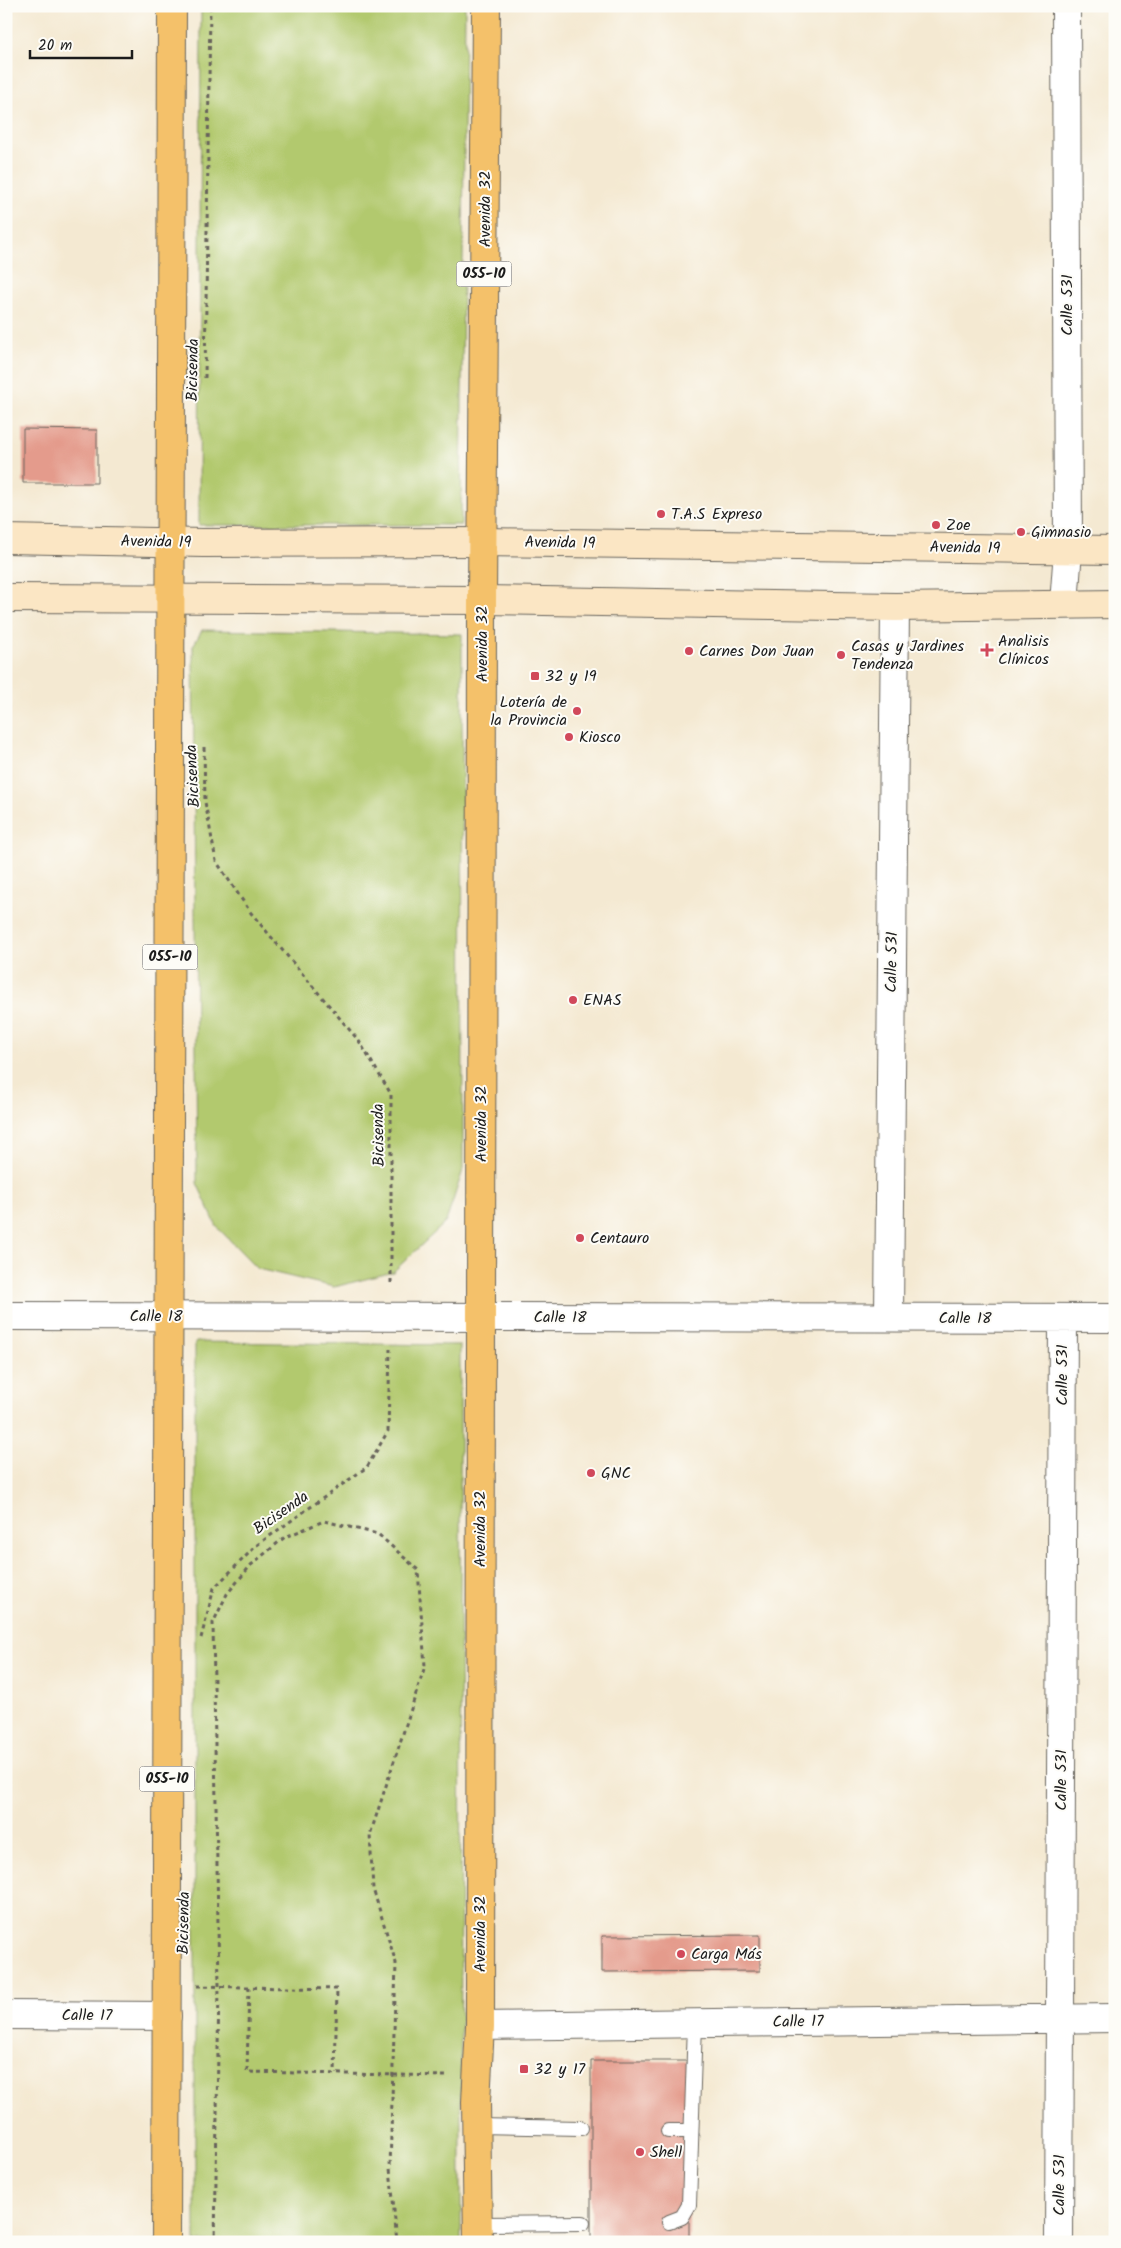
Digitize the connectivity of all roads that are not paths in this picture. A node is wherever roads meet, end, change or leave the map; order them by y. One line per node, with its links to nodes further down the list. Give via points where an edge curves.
1 (172, 6): 5 (highway, 055-10)
2 (486, 6): 6 (highway, Avenida 32 / 055-10)
3 (1066, 6): 7 (street, Calle 531)
4 (6, 539): 5 (main road, Avenida 19)
5 (171, 541): 6 (main road, Avenida 19); 10 (highway, 055-10)
6 (482, 542): 7 (main road, Avenida 19); 11 (highway, Avenida 32 / 055-10)
7 (1068, 550): 8 (main road, Avenida 19); 12 (street, Calle 531)
8 (1115, 550)
9 (6, 598): 10 (main road)
10 (171, 598): 11 (main road); 16 (highway, 055-10)
11 (482, 600): 14 (main road); 17 (highway, Avenida 32 / 055-10)
12 (1064, 604): 13 (main road); 14 (main road)
13 (1115, 604)
14 (895, 607): 18 (street, Calle 531)
15 (6, 1316): 16 (street, Calle 18)
16 (169, 1316): 17 (street, Calle 18); 22 (highway, 055-10)
17 (480, 1316): 18 (street, Calle 18); 26 (highway, Avenida 32 / 055-10)
18 (889, 1317): 19 (street, Calle 18)
19 (1063, 1318): 20 (street, Calle 18); 23 (street, Calle 531)
20 (1115, 1318)
21 (6, 2015): 22 (street, Calle 17)
22 (167, 2016): 34 (highway, 055-10)
23 (1059, 2018): 24 (street, Calle 17); 25 (street, Calle 17); 35 (street, Calle 531)
24 (1115, 2018)
25 (695, 2023): 26 (street, Calle 17); 30 (lane)
26 (480, 2026): 27 (highway, Avenida 32 / 055-10)
27 (477, 2126): 28 (lane); 33 (highway, Avenida 32 / 055-10)
28 (581, 2128)
29 (668, 2131): 30 (lane)
30 (691, 2131): 31 (lane, via 689,2205 682,2217)
31 (669, 2222)
32 (583, 2223): 33 (lane)
33 (478, 2233)
34 (166, 2242)
35 (1059, 2242)

